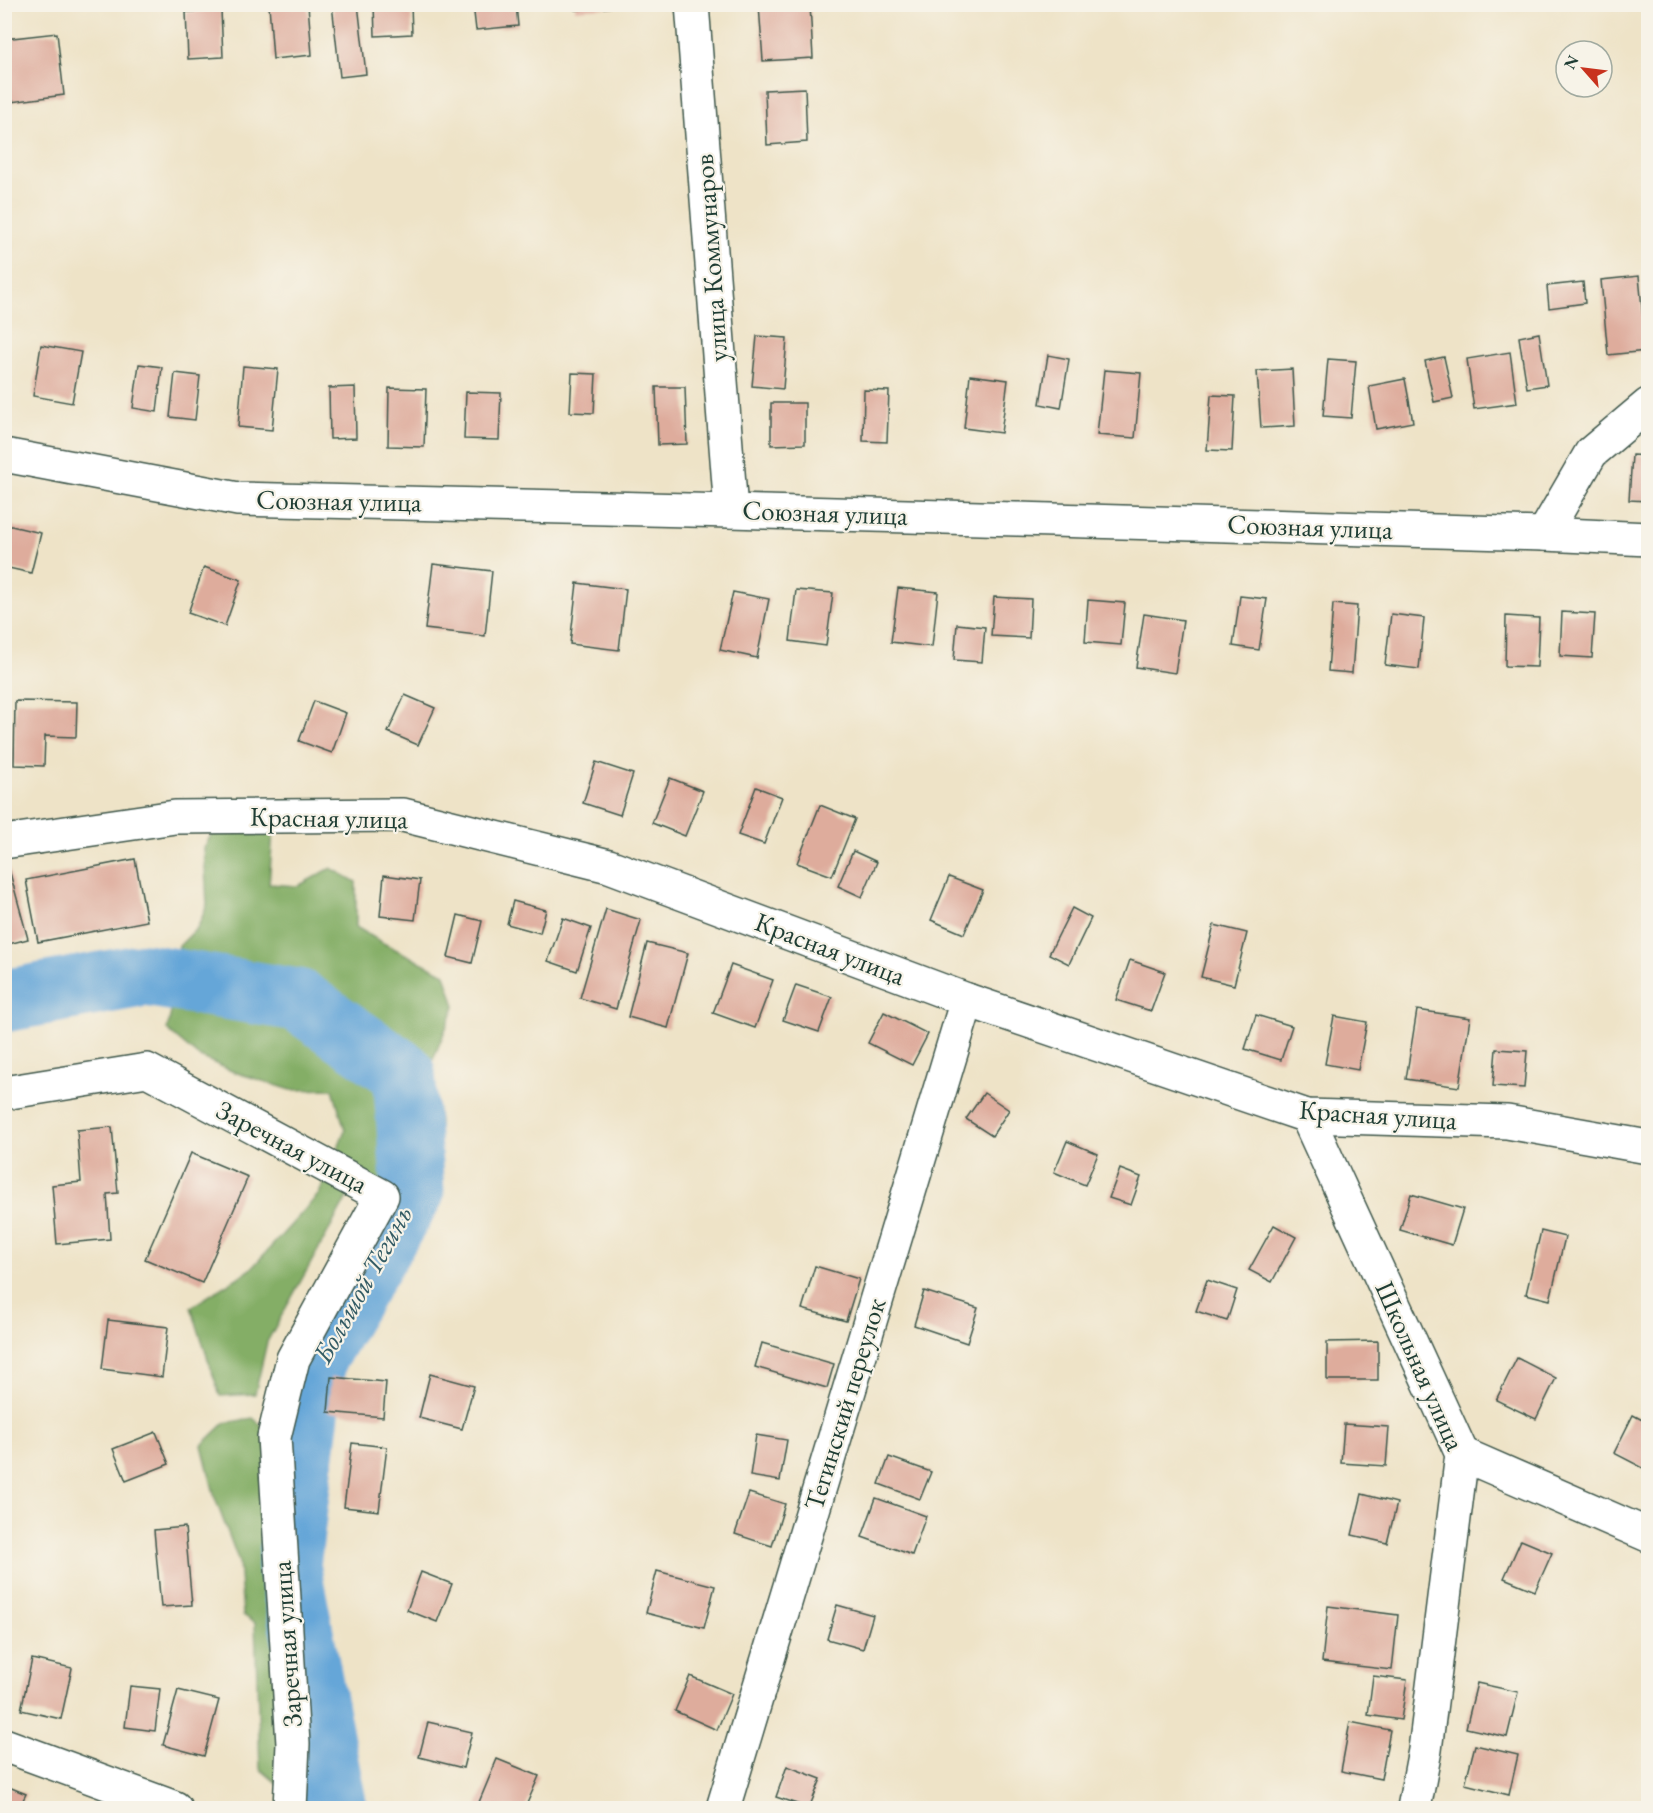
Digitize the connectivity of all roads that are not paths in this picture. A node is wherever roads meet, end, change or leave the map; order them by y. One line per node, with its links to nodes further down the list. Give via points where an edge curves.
1 (692, 4): 4 (street, улица Коммунаров)
2 (1648, 405): 5 (street, via 1591,453)
3 (4, 455): 4 (street, Союзная улица, via 238,499)
4 (731, 511): 5 (street, Союзная улица)
5 (1544, 534): 6 (street, Союзная улица)
6 (1648, 539)
7 (4, 842): 8 (street, Красная улица, via 175,817 403,815 609,866)
8 (967, 1000): 10 (street, Красная улица); 17 (street, Тегинский переулок)
9 (4, 1094): 16 (street, Заречная улица, via 147,1070 382,1196 293,1359 274,1437 293,1744)
10 (1307, 1116): 11 (street, Красная улица, via 1507,1122); 12 (street, Школьная улица)
11 (1648, 1147)
12 (1462, 1454): 13 (street); 18 (street, Школьная улица)
13 (1648, 1535)
14 (4, 1745): 15 (street)
15 (176, 1809)
16 (290, 1809)
17 (723, 1809)
18 (1414, 1809)

